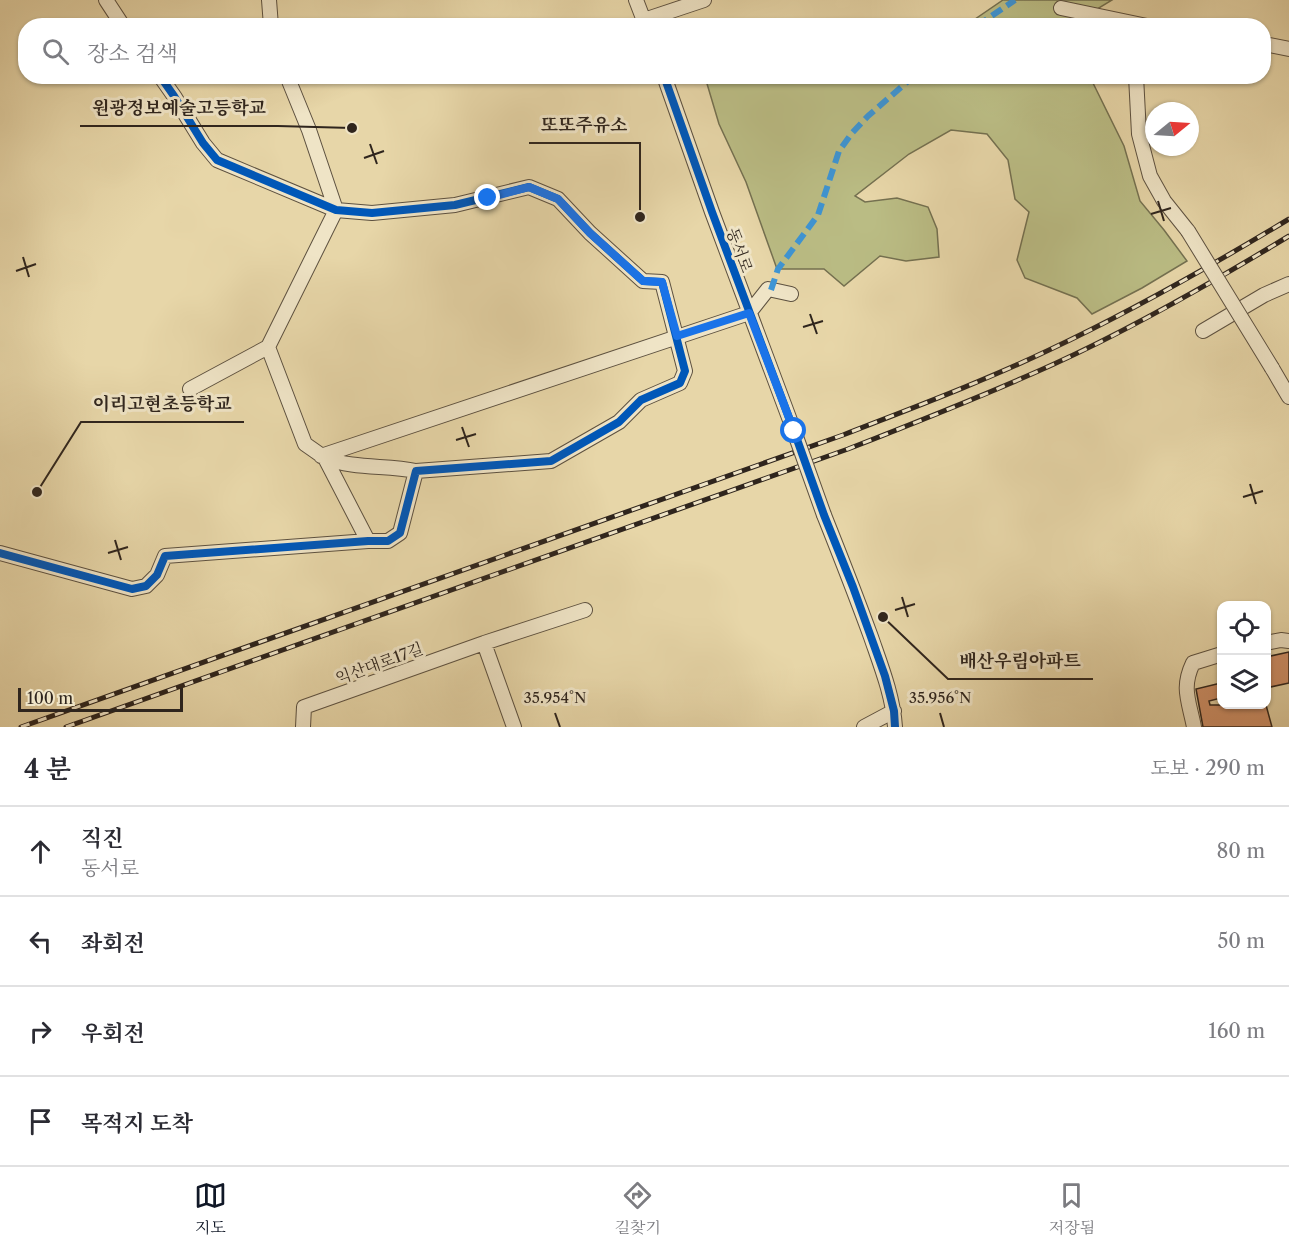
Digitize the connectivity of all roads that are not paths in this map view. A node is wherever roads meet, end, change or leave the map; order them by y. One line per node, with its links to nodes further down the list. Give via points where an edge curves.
1 (106, 0): 6 (street)
2 (268, 0): 7 (street)
3 (636, 0): 8 (street)
4 (704, 0): 9 (street)
5 (1061, 8): 10 (street)
6 (118, 18)
7 (270, 18)
8 (643, 18)
9 (658, 18)
10 (1109, 18)
11 (1271, 46): 12 (street)
12 (1289, 49)
13 (166, 84): 17 (street, via 217,160)
14 (290, 84): 17 (street)
15 (667, 84): 20 (street, 동서로)
16 (1136, 84): 25 (street, bridge, via 1139,134 1150,176)
17 (336, 210): 22 (street, via 372,213 455,205 529,187 558,199 643,281 662,282); 23 (street)
18 (1289, 284): 21 (street)
19 (791, 294): 20 (street, via 768,290)
20 (749, 313): 22 (street); 35 (street, 동서로, bridge, via 853,587)
21 (1203, 331)
22 (677, 336): 26 (street); 27 (street, via 685,371 680,383 641,400 619,422 550,461)
23 (268, 347): 24 (street); 26 (street, via 305,444)
24 (190, 389)
25 (1289, 397)
26 (323, 457): 27 (street, via 340,464); 28 (street)
27 (416, 471): 28 (street, via 400,533 388,541)
28 (368, 541): 29 (street, via 165,556 146,586 132,589)
29 (0, 554)
30 (585, 610): 32 (street)
31 (1289, 641): 33 (street)
32 (484, 642): 36 (street, 익산대로17길, via 304,707); 37 (street)
33 (1271, 643)
34 (1218, 655): 40 (street, via 1193,663 1187,675)
35 (894, 711): 38 (street); 39 (street)
36 (303, 727)
37 (514, 727)
38 (864, 727)
39 (896, 727)
40 (1194, 727)

